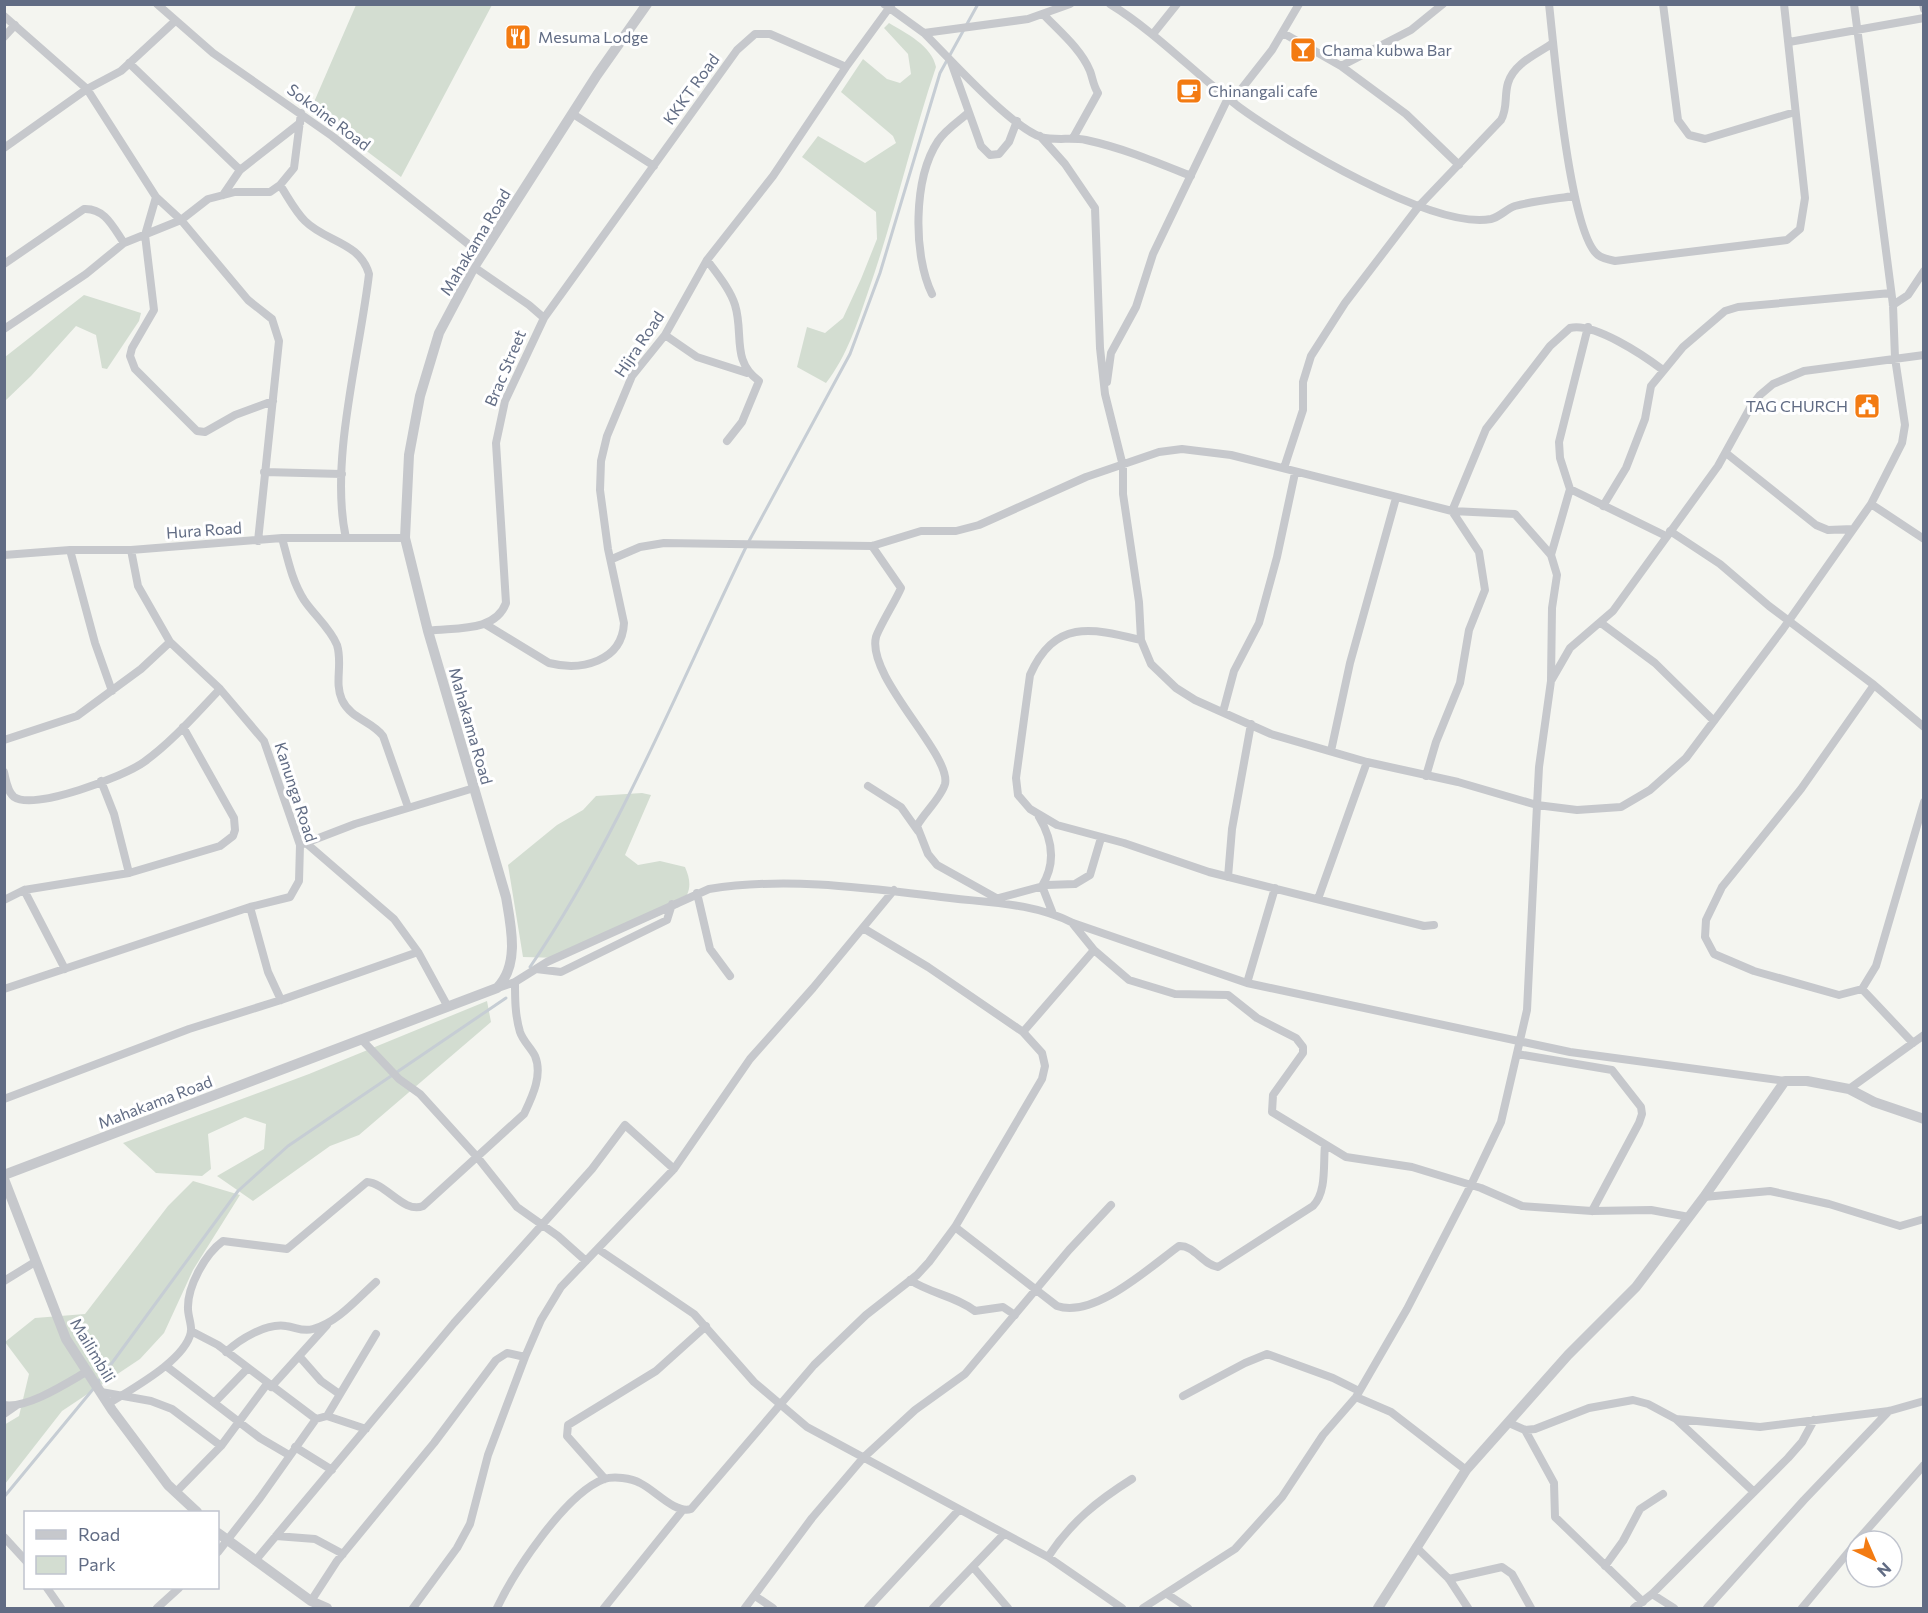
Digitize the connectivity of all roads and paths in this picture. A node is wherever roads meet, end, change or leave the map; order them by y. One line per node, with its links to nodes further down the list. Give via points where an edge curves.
1 (157, 4): 18 (street, Sokoine Road)
2 (647, 4): 36 (street, Mahakama Road)
3 (1070, 4): 15 (street)
4 (1110, 4): 23 (street)
5 (1177, 4): 23 (street)
6 (1299, 4): 22 (street)
7 (1443, 4): 29 (street, via 1411,30)
8 (1549, 4): 26 (street)
9 (1663, 4): 33 (street, via 1678,120 1689,135 1705,139)
10 (1784, 4): 25 (street)
11 (1854, 4): 20 (street)
12 (1923, 4): 14 (street)
13 (889, 6): 21 (street); 30 (street, Hijra Road)
14 (1923, 9)
15 (1044, 15): 21 (street); 40 (street, via 1078,53 1098,93)
16 (4, 16): 19 (street)
17 (1923, 18): 20 (street)
18 (174, 21): 28 (street); 34 (street, Sokoine Road, via 213,53)
19 (15, 25): 24 (street); 31 (street)
20 (1857, 29): 25 (street); 59 (street)
21 (924, 33): 27 (street)
22 (1283, 33): 29 (street); 32 (street)
23 (1153, 34): 32 (street)
24 (4, 38)
25 (1789, 42): 33 (street)
26 (1553, 44): 43 (street, via 1513,72 1501,120); 48 (street)
27 (951, 60): 35 (street); 37 (street)
28 (129, 63): 31 (street); 44 (street)
29 (1341, 66): 43 (street, via 1406,114)
30 (846, 67): 42 (street, KKKT Road, via 770,34 755,34 737,50); 55 (street, Hijra Road, via 773,176)
31 (87, 89): 41 (street); 49 (street)
32 (1230, 99): 45 (street); 50 (street, via 1330,164)
33 (1795, 112): 48 (street, via 1805,198 1800,229 1787,240 1615,261 1598,255 1587,238)
34 (301, 113): 38 (street); 54 (street, Sokoine Road)
35 (969, 113): 37 (street, via 981,146 990,155 999,154 1009,142); 60 (street, via 938,140 922,187 918,220 921,262)
36 (573, 114): 42 (street); 54 (street, Mahakama Road)
37 (1017, 121): 39 (street)
38 (300, 123): 44 (street); 46 (street, via 294,168)
39 (1040, 136): 40 (street); 70 (street, via 1095,208)
40 (1073, 138): 45 (street, via 1116,147)
41 (4, 148)
42 (654, 165): 62 (street, Brac Street)
43 (1459, 165): 50 (street)
44 (240, 170): 47 (street)
45 (1191, 176): 70 (street, via 1153,254 1136,307 1111,353)
46 (280, 185): 47 (street, via 270,192); 78 (street, via 304,221 332,241 351,248 366,264 369,274)
47 (223, 195): 51 (street, via 208,199)
48 (1574, 196): 50 (street, via 1514,207 1491,219 1455,216)
49 (156, 197): 51 (street); 52 (street)
50 (1419, 206): 75 (street, via 1311,356 1303,382 1303,410)
51 (181, 220): 52 (street); 71 (street, via 248,300 272,319 279,341)
52 (145, 235): 53 (street); 71 (street, via 154,310 132,348 130,356 135,369 197,431 205,432 235,415)
53 (124, 243): 56 (street, via 106,217 94,209 84,209); 64 (street, via 86,274)
54 (482, 255): 57 (street, Mahakama Road)
55 (707, 260): 65 (street, Hijra Road); 69 (street, via 735,306 739,348)
56 (4, 264)
57 (474, 267): 62 (street); 88 (street, Mahakama Road, via 439,333 420,396 410,454)
58 (1923, 271): 61 (street, via 1908,295)
59 (1891, 293): 61 (street); 68 (street, via 1725,311)
60 (932, 294)
61 (1893, 305): 67 (street)
62 (544, 318): 99 (street, Brac Street, via 499,422 496,443 506,603 498,617)
63 (1588, 327): 68 (street); 79 (street, via 1559,442); 83 (street, via 1570,328 1558,337 1486,429)
64 (4, 329)
65 (665, 335): 69 (street, via 697,357); 96 (street, Hijra Road, via 632,376 606,436 600,490)
66 (1923, 355): 67 (street)
67 (1895, 358): 73 (street, via 1804,370 1773,384 1750,408); 81 (street, via 1905,425 1902,443)
68 (1663, 370): 82 (street, via 1647,394 1645,419 1626,468)
69 (747, 373): 72 (street, via 759,381 742,422)
70 (1105, 394): 74 (street)
71 (273, 401): 76 (street)
72 (727, 441)
73 (1726, 453): 84 (street, via 1816,525 1828,530); 85 (street)
74 (1123, 466): 75 (street, via 1159,452 1182,449 1205,450); 91 (street, via 1086,477 979,525 956,531 921,531); 101 (street, via 1123,494)
75 (1284, 468): 77 (street)
76 (264, 472): 78 (street); 90 (street)
77 (1295, 473): 80 (street); 107 (street, via 1259,623 1234,670)
78 (342, 474): 87 (street, via 341,516)
79 (1570, 489): 82 (street); 95 (street)
80 (1395, 498): 83 (street); 113 (street)
81 (1871, 504): 84 (street); 89 (street)
82 (1603, 506): 85 (street)
83 (1452, 511): 95 (street, via 1515,514); 116 (street, via 1479,552 1485,590 1469,630 1460,683)
84 (1853, 530): 97 (street)
85 (1668, 533): 97 (street, via 1720,564); 98 (street)
86 (282, 538): 87 (street, Hura Road); 90 (street, Hura Road); 122 (street, via 297,587 336,645 342,699 349,711 376,727 383,736)
87 (346, 538): 88 (street, Hura Road)
88 (405, 538): 100 (street, Mahakama Road)
89 (1923, 539)
90 (258, 541): 93 (street, Hura Road)
91 (872, 546): 96 (street, via 664,543 640,547); 124 (street, via 901,588 876,638 880,663 945,774 945,784 917,826)
92 (70, 550): 93 (street, Hura Road); 94 (street, Hura Road); 106 (street, via 94,643)
93 (131, 550): 102 (street, Kanunga Road, via 138,586)
94 (4, 555)
95 (1551, 555): 103 (street, via 1557,581 1552,608)
96 (612, 559): 99 (street, Hijra Road, via 623,634 607,656 598,661 573,667 549,663)
97 (1790, 620): 104 (street); 108 (street)
98 (1601, 623): 103 (street, via 1570,648); 108 (street, via 1655,663)
99 (485, 624): 100 (street)
100 (428, 631): 119 (street, Mahakama Road)
101 (1142, 640): 107 (street, via 1151,664 1176,688); 123 (street, via 1102,631 1073,632 1054,640 1035,664 1030,675 1016,778 1018,795)
102 (170, 642): 105 (street, Kanunga Road); 106 (street)
103 (1551, 681): 121 (street)
104 (1874, 685): 111 (street); 153 (street, via 1801,789 1722,887 1706,920 1704,937 1714,954 1754,971 1839,995)
105 (220, 688): 110 (street); 126 (street, Kanunga Road, via 264,741)
106 (112, 691): 112 (street, via 77,716)
107 (1223, 712): 109 (street)
108 (1714, 721): 121 (street, via 1686,758 1650,790 1621,807 1577,810)
109 (1251, 724): 113 (street); 128 (street, via 1232,829)
110 (183, 727): 117 (street, via 141,765); 127 (street, via 230,809 235,825 233,836 220,846)
111 (1923, 727)
112 (4, 740)
113 (1330, 752): 114 (street)
114 (1367, 762): 116 (street); 135 (street)
115 (4, 772): 117 (street, via 9,790 24,800 60,797)
116 (1426, 777): 121 (street)
117 (101, 781): 127 (street)
118 (868, 786): 124 (street, via 901,807)
119 (474, 788): 122 (street); 151 (street, Mahakama Road, via 510,921 510,966)
120 (1923, 802): 153 (street, via 1876,966)
121 (1537, 805): 159 (street, via 1527,1010)
122 (408, 807): 126 (street)
123 (1038, 814): 125 (street, via 1057,825); 129 (street, via 1050,837 1052,854 1050,873)
124 (922, 837): 134 (street, via 937,865)
125 (1101, 838): 128 (street); 129 (street, via 1090,875 1075,884)
126 (303, 844): 139 (street, Kanunga Road, via 299,881 290,897); 145 (street, via 394,919)
127 (129, 873): 131 (street)
128 (1228, 877): 130 (street)
129 (1042, 886): 134 (street); 140 (street)
130 (1275, 888): 135 (street); 150 (street)
131 (24, 890): 136 (street); 146 (street)
132 (894, 891): 133 (street, via 817,885 734,885); 137 (street); 143 (street)
133 (697, 893): 138 (street); 148 (street, via 710,949)
134 (998, 899): 137 (street)
135 (1318, 899): 142 (street, via 1424,926)
136 (4, 900)
137 (983, 903): 140 (street, via 1016,904)
138 (672, 904): 147 (street); 147 (street, via 667,920 561,972)
139 (250, 907): 146 (street, Kanunga Road); 154 (street, via 268,972)
140 (1053, 914): 141 (street)
141 (1073, 923): 144 (street); 150 (street)
142 (1434, 925)
143 (862, 928): 156 (street, via 928,967); 168 (street, via 750,1059)
144 (1094, 950): 156 (street); 166 (street, via 1137,983 1175,994 1228,995 1257,1018 1296,1038 1303,1053 1273,1095 1270,1108 1276,1116)
145 (418, 952): 154 (street); 155 (street)
146 (65, 969): 152 (street, Kanunga Road)
147 (536, 969): 149 (street)
148 (730, 976)
149 (515, 982): 151 (street); 167 (street, via 514,1005 521,1035 535,1057 533,1095 524,1114)
150 (1247, 982): 159 (street)
151 (497, 988): 155 (street, Mahakama Road)
152 (4, 989)
153 (1862, 989): 160 (street)
154 (281, 1000): 164 (street, via 189,1029)
155 (448, 1007): 158 (street, Mahakama Road)
156 (1023, 1032): 177 (street, via 1042,1053 1042,1079)
157 (1923, 1035): 160 (street)
158 (362, 1040): 167 (street, via 399,1079 420,1094); 169 (street, Mahakama Road)
159 (1520, 1042): 161 (street); 162 (street)
160 (1913, 1043): 163 (street)
161 (1517, 1054): 170 (street, via 1501,1122); 173 (street, via 1612,1070 1641,1107 1639,1123)
162 (1785, 1081): 163 (street); 171 (street)
163 (1850, 1089): 165 (street)
164 (4, 1099)
165 (1923, 1119)
166 (1325, 1144): 170 (street, via 1346,1157 1412,1167); 184 (street, via 1319,1200 1228,1262 1212,1266 1186,1246 1179,1246 1123,1287 1075,1309 1057,1306)
167 (478, 1158): 176 (street, via 517,1207); 188 (street, via 418,1208 367,1182 287,1250 223,1241 207,1259 188,1297)
168 (674, 1169): 176 (street, via 624,1125 592,1169); 178 (street)
169 (4, 1177): 180 (street, Mailimbili)
170 (1471, 1185): 173 (street, via 1522,1206); 199 (street)
171 (1704, 1197): 174 (street); 175 (street, via 1770,1191 1900,1226)
172 (1110, 1205): 184 (street)
173 (1592, 1212): 174 (street, via 1651,1210)
174 (1689, 1217): 215 (street, via 1636,1287 1568,1355)
175 (1923, 1219)
176 (541, 1224): 179 (street); 216 (street)
177 (955, 1227): 181 (street); 184 (street)
178 (598, 1249): 179 (street); 187 (street)
179 (586, 1261): 192 (street, via 561,1287)
180 (35, 1262): 182 (street); 195 (street, Mailimbili, via 66,1340)
181 (910, 1280): 185 (street, via 949,1299 960,1299 975,1311 1003,1307); 206 (street, via 853,1327)
182 (4, 1281)
183 (376, 1282): 186 (street)
184 (1036, 1290): 185 (street)
185 (1015, 1315): 220 (street, via 965,1374 915,1410)
186 (329, 1322): 190 (street, via 300,1331 286,1326 269,1329 241,1340); 191 (street)
187 (706, 1326): 206 (street); 224 (street, via 656,1371 568,1425 567,1436)
188 (191, 1331): 190 (street); 193 (street)
189 (376, 1334): 198 (street)
190 (226, 1352): 194 (street)
191 (299, 1356): 196 (street); 198 (street)
192 (525, 1357): 240 (street, via 507,1353 496,1360); 258 (street, via 488,1455 470,1524)
193 (166, 1366): 200 (street); 203 (street)
194 (248, 1368): 196 (street); 203 (street)
195 (88, 1374): 197 (street, Mailimbili); 205 (street)
196 (269, 1385): 211 (street); 214 (street)
197 (101, 1392): 200 (street); 207 (street, Mailimbili)
198 (338, 1393): 210 (street)
199 (1358, 1394): 201 (street, via 1322,1374 1266,1354); 223 (street, via 1391,1412); 250 (street, via 1323,1435 1258,1527 1235,1549)
200 (122, 1395): 207 (street); 218 (street, via 172,1409)
201 (1183, 1396)
202 (1923, 1401): 208 (street)
203 (214, 1403): 214 (street)
204 (4, 1405): 205 (street)
205 (17, 1405): 209 (street)
206 (779, 1405): 220 (street, via 807,1427); 230 (street, via 691,1509)
207 (110, 1407): 227 (street, Mailimbili)
208 (1889, 1411): 213 (street); 274 (street)
209 (4, 1414)
210 (327, 1416): 211 (street); 216 (street)
211 (316, 1419): 219 (street)
212 (1676, 1419): 213 (street, via 1760,1426); 217 (street, via 1641,1401 1620,1401); 226 (street)
213 (1814, 1420): 226 (street, via 1802,1442)
214 (239, 1422): 218 (street); 219 (street)
215 (1509, 1423): 217 (street); 223 (street)
216 (366, 1430): 222 (street)
217 (1525, 1430): 245 (street, via 1554,1483 1555,1517)
218 (221, 1446): 227 (street)
219 (292, 1451): 222 (street); 237 (street)
220 (863, 1458): 231 (street); 252 (street, via 812,1518)
221 (1923, 1465): 232 (street)
222 (332, 1470): 235 (street)
223 (1466, 1470): 238 (street)
224 (605, 1479): 230 (street, via 637,1481); 259 (street, via 573,1501 557,1518)
225 (1132, 1479): 241 (street, via 1083,1512)
226 (1753, 1491): 251 (street)
227 (176, 1492): 229 (street, Mailimbili)
228 (1663, 1494): 245 (street, via 1640,1509)
229 (196, 1511)
230 (682, 1511): 260 (street)
231 (958, 1511): 234 (street); 263 (street)
232 (1868, 1529)
233 (219, 1534): 237 (street)
234 (1003, 1535): 241 (street); 246 (street)
235 (276, 1536): 240 (street, via 315,1539); 244 (street)
236 (4, 1537): 243 (street)
237 (227, 1542): 239 (street); 244 (street)
238 (1416, 1547): 247 (street); 269 (street)
239 (219, 1550)
240 (344, 1554): 253 (street)
241 (1048, 1557): 266 (street)
242 (1844, 1558): 275 (street)
243 (24, 1559)
244 (255, 1561): 253 (street)
245 (1605, 1566): 254 (street)
246 (973, 1567): 264 (street); 265 (street)
247 (1449, 1579): 270 (street); 271 (street, via 1502,1567 1512,1574)
248 (48, 1589): 255 (street)
249 (177, 1589): 256 (street)
250 (1167, 1594): 267 (street); 268 (street)
251 (1652, 1594): 254 (street); 273 (street)
252 (755, 1596): 261 (street); 262 (street)
253 (311, 1601): 257 (street)
254 (1643, 1602): 272 (street)
255 (62, 1608)
256 (158, 1608)
257 (327, 1608)
258 (413, 1608)
259 (497, 1608)
260 (604, 1608)
261 (745, 1608)
262 (773, 1608)
263 (868, 1608)
264 (933, 1608)
265 (1008, 1608)
266 (1122, 1608)
267 (1143, 1608)
268 (1188, 1608)
269 (1378, 1608)
270 (1468, 1608)
271 (1531, 1608)
272 (1634, 1608)
273 (1674, 1608)
274 (1707, 1608)
275 (1802, 1608)

